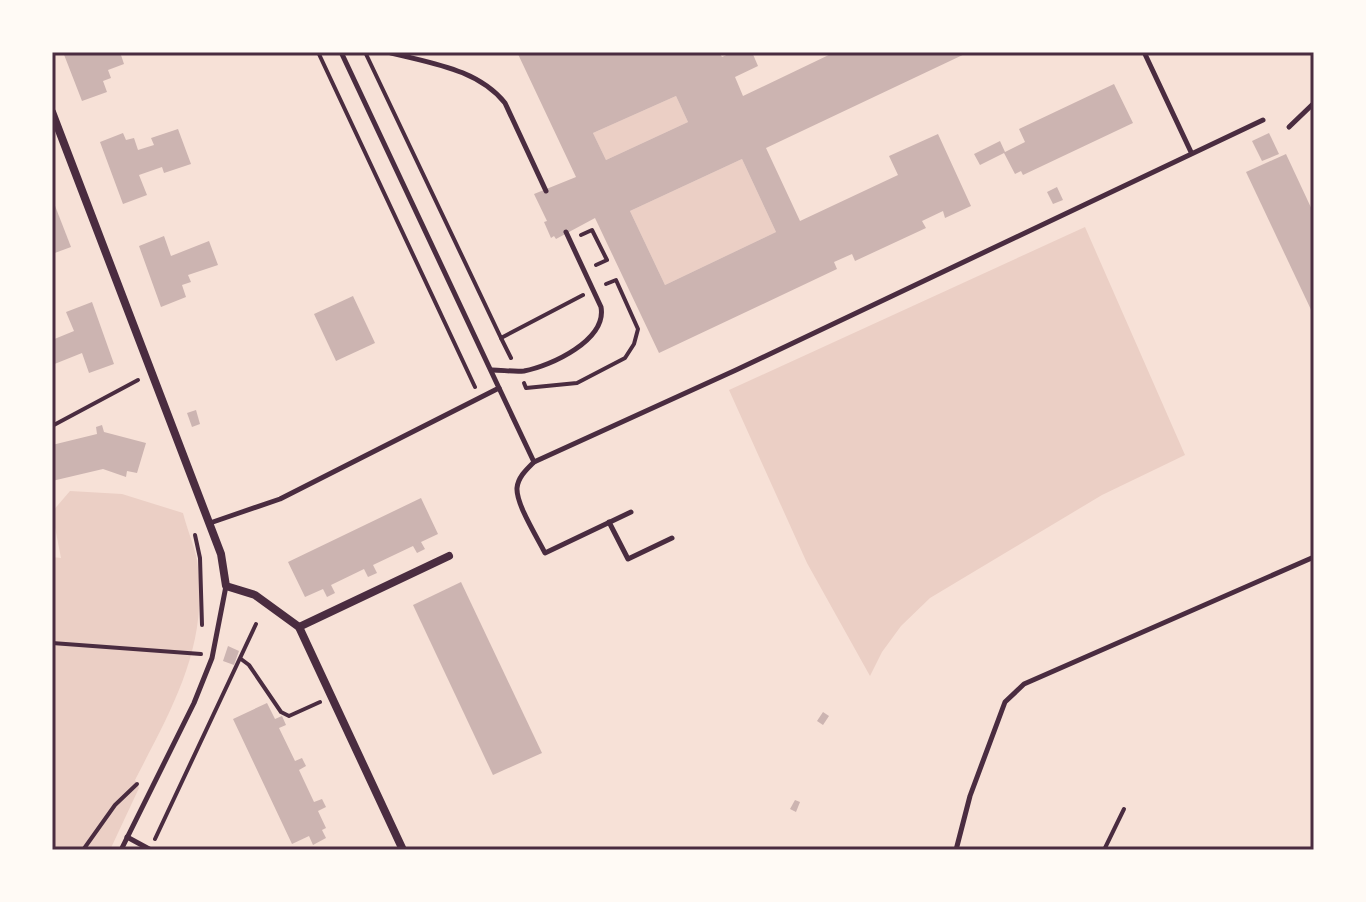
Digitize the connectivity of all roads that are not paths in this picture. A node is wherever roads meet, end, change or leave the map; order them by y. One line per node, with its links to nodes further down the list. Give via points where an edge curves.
1 (342, 52): 11 (lane)
2 (388, 52): 9 (lane, via 476,78 497,93)
3 (1144, 52): 8 (lane)
4 (1314, 103): 7 (lane)
5 (52, 112): 16 (street)
6 (1263, 120): 8 (lane)
7 (1289, 127)
8 (1191, 152): 13 (lane)
9 (546, 191)
10 (566, 232): 11 (lane, via 599,301 602,320 591,338 544,364)
11 (492, 370): 12 (lane)
12 (499, 388): 13 (lane); 16 (lane, via 280,499)
13 (534, 462): 15 (lane, via 517,488 545,553)
14 (631, 512): 15 (lane)
15 (609, 522): 17 (lane, via 628,559)
16 (210, 523): 20 (street)
17 (672, 538)
18 (449, 556): 21 (street)
19 (1314, 557): 23 (lane, via 1024,684 1005,702)
20 (226, 586): 21 (street, via 255,595); 22 (lane, via 212,658)
21 (299, 627): 26 (street)
22 (127, 837): 24 (lane); 25 (lane)
23 (957, 847): 27 (lane)
24 (121, 850)
25 (151, 850)
26 (403, 850)
27 (964, 850)

